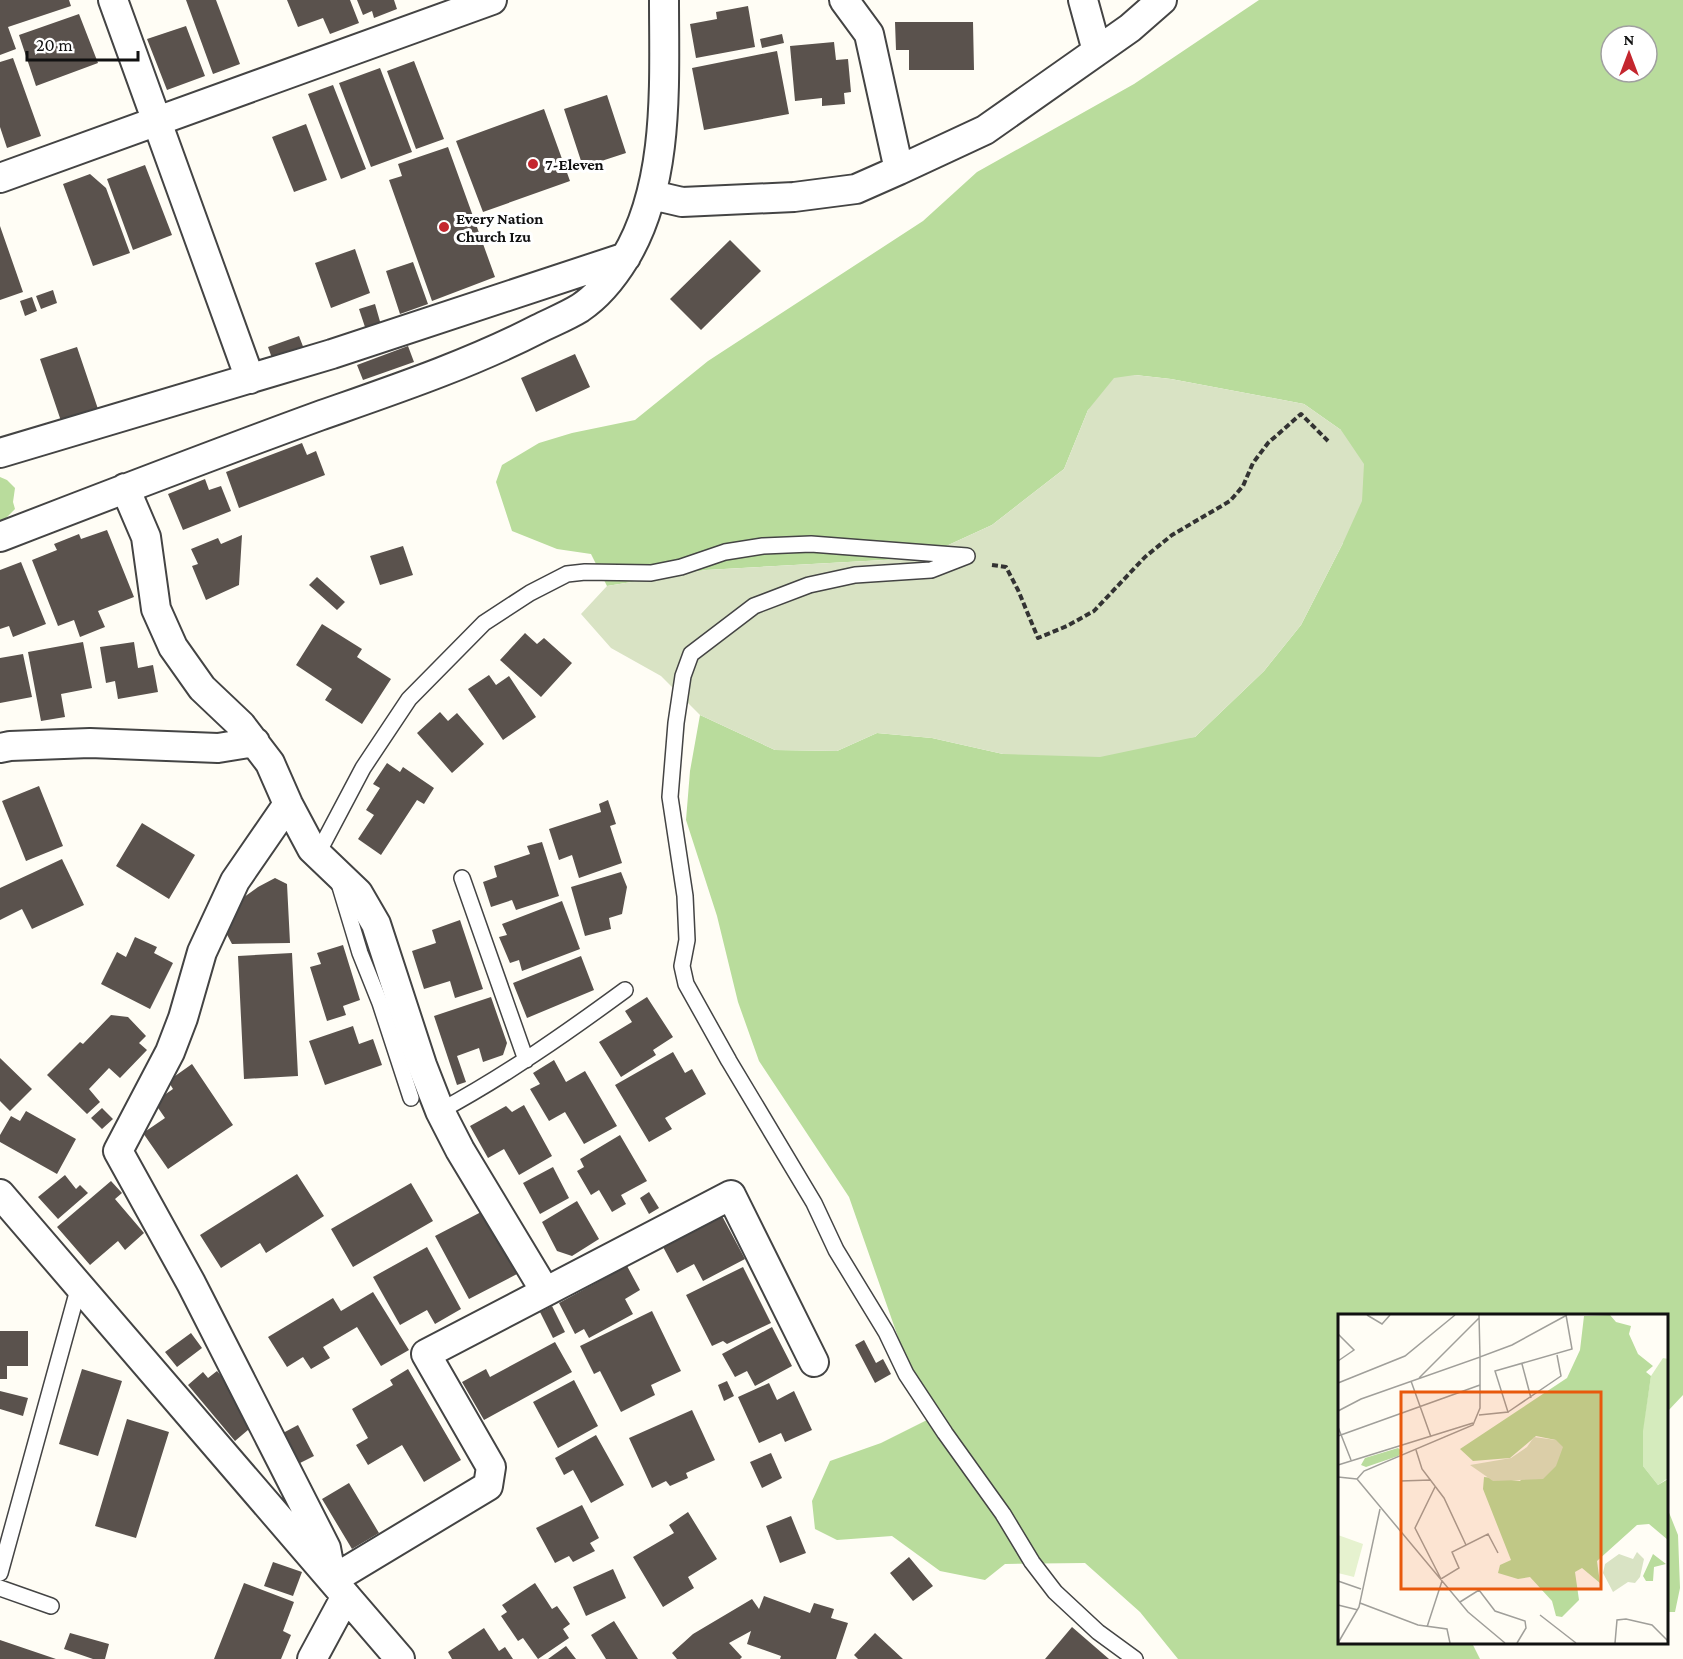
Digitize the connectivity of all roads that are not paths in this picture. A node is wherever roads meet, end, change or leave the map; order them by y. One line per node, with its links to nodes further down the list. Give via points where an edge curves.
1 (113, 0): 8 (street)
2 (492, 0): 8 (street)
3 (664, 0): 11 (street, via 663,109)
4 (844, 0): 9 (street, via 869,34)
5 (1083, 0): 7 (street)
6 (1162, 0): 7 (street)
7 (1097, 51): 9 (street, via 985,130)
8 (156, 121): 10 (street); 13 (street)
9 (898, 170): 11 (street, via 856,189 794,197 682,202)
10 (0, 178)
11 (652, 195): 12 (street)
12 (626, 257): 13 (street); 15 (street, via 607,284 582,307 520,338 452,369)
13 (250, 379): 14 (street)
14 (0, 453)
15 (125, 488): 16 (street); 17 (street, via 146,537 156,609 173,647 202,688)
16 (0, 537)
17 (255, 742): 18 (street, via 218,748 90,743); 19 (street, via 270,763)
18 (0, 748)
19 (288, 804): 20 (street, via 312,849); 32 (street, via 235,881 202,952 170,1052 118,1151 191,1283 326,1548)
20 (326, 863): 24 (lane, via 380,1003); 25 (street, via 358,893 375,924); 36 (lane, via 363,768 408,699 484,623 567,574 651,573 725,552 763,546 811,544 967,556 931,570 855,575 809,585 754,606 691,654 683,676 670,797 685,896 687,940 682,966 686,984 729,1061 938,1424 1055,1592 1098,1632)
21 (462, 878): 23 (lane)
22 (625, 990): 23 (lane)
23 (526, 1060): 25 (lane)
24 (411, 1098)
25 (440, 1111): 28 (street)
26 (0, 1194): 27 (street)
27 (80, 1286): 30 (lane); 32 (street)
28 (545, 1291): 29 (street, via 731,1195); 32 (street, via 426,1354 491,1467 488,1486)
29 (814, 1362)
30 (0, 1573)
31 (0, 1588): 33 (lane)
32 (339, 1588): 34 (street); 35 (street)
33 (51, 1606)
34 (312, 1659)
35 (400, 1659)
36 (1135, 1659)

